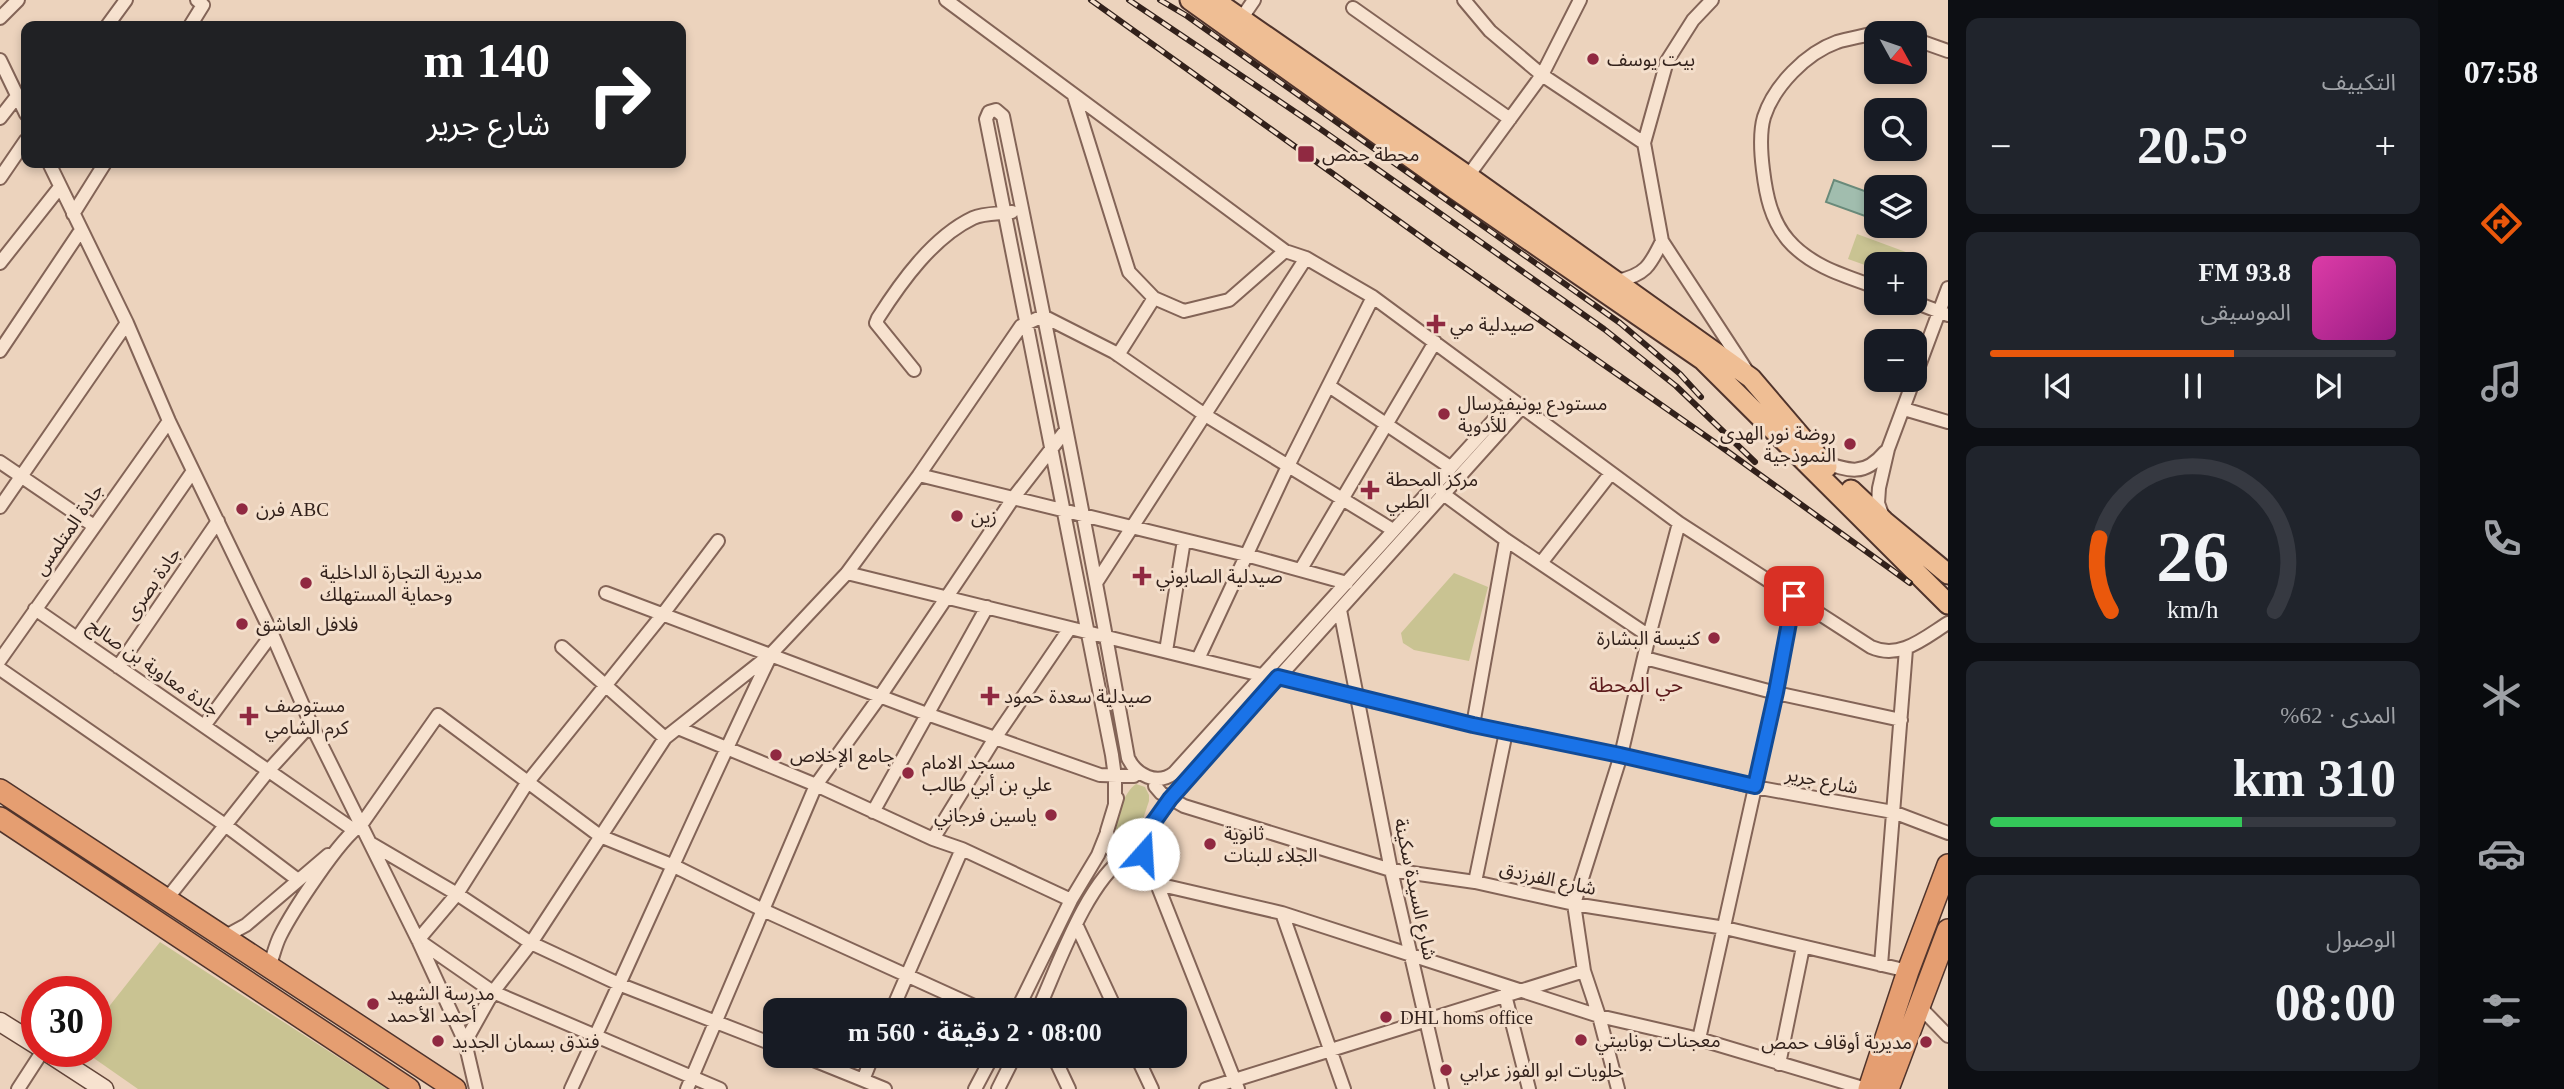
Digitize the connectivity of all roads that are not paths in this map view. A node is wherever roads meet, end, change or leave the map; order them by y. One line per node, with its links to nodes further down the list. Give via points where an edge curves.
1 (18, 0): 12 (street)
2 (126, 0): 14 (street)
3 (197, 0): 15 (street, via 203,5)
4 (946, 0): 22 (street)
5 (1189, 0): 99 (main road, via 1703,360)
6 (1214, 0): 13 (main road)
7 (1254, 0): 13 (street)
8 (1464, 0): 20 (street, via 1490,31)
9 (1580, 0): 20 (street)
10 (1712, 0): 26 (street, via 1667,61)
11 (1353, 8): 25 (street)
12 (0, 18)
13 (1241, 19): 30 (main road)
14 (111, 21)
15 (193, 21)
16 (1864, 36): 42 (street, via 1813,55 1793,73 1764,117 1761,140 1766,194 1788,240 1826,268)
17 (1927, 44): 18 (street)
18 (1948, 51)
19 (0, 60): 21 (street)
20 (1542, 75): 25 (street); 26 (street)
21 (18, 96): 23 (street); 24 (street)
22 (1074, 96): 38 (street); 45 (street, via 1129,272)
23 (21, 103)
24 (0, 118)
25 (1510, 119): 30 (street)
26 (1644, 143): 37 (street)
27 (21, 147): 31 (street)
28 (51, 168): 32 (street)
29 (102, 168): 35 (street)
30 (1468, 176): 41 (main road)
31 (0, 178)
32 (60, 187): 35 (street); 40 (street)
33 (1023, 211): 34 (street); 34 (street, شارع الفرزدق, via 1003,116 992,110 986,119); 48 (street, شارع الفرزدق)
34 (1004, 213): 50 (street); 54 (street, via 975,217 950,233 923,258 878,318 876,323)
35 (73, 214): 36 (street)
36 (81, 230): 49 (street); 52 (street)
37 (1662, 241): 41 (street, via 1643,272); 55 (street)
38 (1285, 251): 39 (street); 45 (street, via 1229,300 1184,311)
39 (1306, 258): 44 (street); 59 (street)
40 (0, 262)
41 (1617, 281): 55 (main road)
42 (1864, 282)
43 (1948, 288): 47 (street)
44 (1373, 297): 51 (street); 56 (street)
45 (1154, 298): 53 (street)
46 (1927, 307): 47 (street)
47 (1944, 313): 58 (street)
48 (1043, 316): 50 (street); 53 (street); 63 (street, شارع الفرزدق)
49 (127, 323): 60 (street); 73 (street)
50 (1026, 323): 65 (street); 72 (street)
51 (1435, 342): 57 (street); 62 (street)
52 (0, 351)
53 (1118, 355): 59 (street)
54 (914, 370)
55 (1751, 377): 66 (main road)
56 (1329, 386): 62 (street); 68 (street)
57 (1516, 404): 69 (street); 71 (street); 74 (street)
58 (1904, 409): 61 (street); 64 (street)
59 (1205, 415): 68 (street); 84 (street)
60 (169, 421): 70 (street); 83 (street, جادة المتلمس)
61 (1948, 422)
62 (1387, 425): 69 (street); 76 (street)
63 (1066, 430): 65 (street); 79 (street, شارع الفرزدق)
64 (1888, 449): 66 (street, via 1864,469 1848,471); 80 (street, via 1878,503)
65 (1051, 450): 75 (street); 78 (street)
66 (1821, 461): 80 (main road)
67 (0, 462): 73 (street)
68 (1288, 466): 76 (street); 89 (street)
69 (1450, 467): 85 (street)
70 (193, 471): 81 (street); 109 (street)
71 (1611, 473): 82 (street); 90 (street)
72 (919, 475): 75 (street); 92 (street)
73 (22, 476): 77 (street); 83 (street)
74 (1442, 493): 87 (street); 102 (street)
75 (1014, 497): 78 (street); 98 (street)
76 (1342, 497): 85 (street); 91 (street)
77 (0, 508)
78 (1064, 511): 79 (street); 106 (street)
79 (1082, 516): 84 (street); 94 (street, شارع الفرزدق)
80 (1884, 521): 93 (main road)
81 (218, 522): 107 (street); 118 (street, جادة بصرى)
82 (1679, 523): 97 (street); 108 (street)
83 (94, 526): 101 (street, جادة المتلمس)
84 (1133, 527): 86 (street); 94 (street)
85 (1393, 530): 95 (street)
86 (1185, 540): 89 (street); 113 (street)
87 (1506, 540): 90 (street); 129 (street)
88 (718, 541): 103 (street)
89 (1247, 555): 91 (street); 116 (street)
90 (1541, 563): 108 (street)
91 (1300, 569): 95 (street)
92 (846, 573): 98 (street); 114 (street)
93 (1948, 574)
94 (1096, 583): 110 (street, شارع الفرزدق)
95 (1347, 583): 120 (street)
96 (606, 593): 103 (street)
97 (1794, 596): 112 (street, via 1881,652); 123 (street)
98 (947, 597): 100 (street); 124 (street)
99 (1948, 604)
100 (987, 607): 105 (street); 126 (street)
101 (36, 609): 109 (street, جادة معاوية بن صالح); 117 (street, جادة المتلمس)
102 (1340, 610): 121 (street); 125 (street, شارع السيدة سكينة)
103 (663, 614): 114 (street); 122 (street)
104 (1948, 623): 112 (street)
105 (1070, 628): 106 (street); 134 (street)
106 (1087, 632): 110 (street); 140 (street)
107 (272, 634): 128 (street); 130 (street)
108 (1648, 636): 115 (street)
109 (78, 637): 118 (street, جادة معاوية بن صالح)
110 (1107, 637): 113 (street); 139 (street, شارع الفرزدق, via 1129,758)
111 (562, 648): 122 (street)
112 (1906, 649): 127 (street)
113 (1166, 651): 116 (street)
114 (771, 654): 124 (street); 131 (street); 135 (street)
115 (1645, 658): 123 (street); 136 (street)
116 (1198, 659): 120 (street)
117 (0, 660)
118 (118, 667): 130 (street, جادة معاوية بن صالح)
119 (0, 670): 153 (street)
120 (1261, 675): 139 (street, via 1174,773 1161,778)
121 (1278, 677): 125 (street, شارع جرير); 146 (street)
122 (605, 686): 133 (street); 141 (street)
123 (1776, 692): 127 (street); 144 (street)
124 (881, 695): 126 (street); 142 (street)
125 (1357, 697): 129 (street, شارع جرير); 167 (street, شارع السيدة سكينة)
126 (927, 714): 134 (street); 149 (street)
127 (1900, 720): 150 (street)
128 (312, 723): 137 (street); 154 (street)
129 (1473, 725): 132 (street, شارع جرير)
130 (204, 726): 137 (street, جادة معاوية بن صالح)
131 (678, 728): 133 (street); 135 (street)
132 (1506, 732): 136 (street, شارع جرير); 169 (street)
133 (665, 738): 157 (street)
134 (995, 738): 138 (street); 159 (street)
135 (726, 748): 142 (street); 165 (street)
136 (1620, 755): 144 (street, شارع جرير); 174 (street)
137 (269, 770): 153 (street); 154 (street, جادة معاوية بن صالح)
138 (1100, 775): 140 (street); 147 (street, via 1111,786)
139 (1139, 776): 140 (street); 143 (street, شارع الفرزدق); 147 (street, via 1122,785)
140 (1115, 777): 147 (street)
141 (527, 783): 154 (street, via 438,715); 157 (street); 171 (street)
142 (816, 785): 149 (street); 175 (street)
143 (1155, 786): 146 (street, شارع الفرزدق); 158 (street, via 1157,802)
144 (1755, 786): 150 (street, شارع جرير); 178 (street)
145 (0, 790): 172 (highway)
146 (1170, 799): 148 (street, شارع الفرزدق); 151 (street)
147 (1115, 801): 155 (street)
148 (1184, 806): 151 (street, via 1174,805); 167 (street, شارع الفرزدق)
149 (873, 812): 159 (street)
150 (1893, 812): 156 (street, شارع جرير); 185 (street)
151 (1158, 815): 158 (street)
152 (0, 818): 225 (highway)
153 (225, 825): 168 (street); 172 (street)
154 (357, 827): 160 (street); 161 (street)
155 (1107, 831): 163 (street, via 1108,846); 173 (street)
156 (1948, 833)
157 (600, 835): 165 (street); 182 (street)
158 (1146, 837): 163 (street, via 1140,850); 166 (street, via 1143,854)
159 (933, 839): 162 (street)
160 (370, 843): 171 (street); 181 (street)
161 (341, 844): 168 (street); 186 (street, via 301,901)
162 (962, 849): 173 (street); 189 (street)
163 (1126, 856): 166 (street, via 1139,859); 177 (street, via 1105,876)
164 (1948, 865): 188 (highway)
165 (674, 866): 175 (street); 190 (street)
166 (1147, 869): 170 (street)
167 (1391, 870): 169 (street, شارع الفرزدق); 184 (street, شارع السيدة سكينة)
168 (298, 880): 180 (street, via 246,925)
169 (1475, 882): 174 (street, شارع الفرزدق)
170 (1157, 884): 176 (street); 222 (street)
171 (457, 894): 181 (street); 182 (street)
172 (166, 900): 180 (highway)
173 (1071, 900): 196 (street)
174 (1574, 905): 178 (street, شارع الفرزدق); 187 (street)
175 (763, 910): 189 (street); 201 (street)
176 (1282, 913): 184 (street); 210 (street)
177 (1076, 924): 197 (street); 198 (street)
178 (1724, 928): 183 (street, شارع الفرزدق); 207 (street)
179 (1948, 930): 199 (highway)
180 (224, 937): 186 (highway)
181 (418, 940): 192 (street); 209 (street)
182 (531, 943): 190 (street); 192 (street)
183 (1803, 947): 185 (street, شارع الفرزدق); 211 (street)
184 (1411, 955): 191 (street); 202 (street, شارع السيدة سكينة)
185 (1881, 965): 188 (street, شارع الفرزدق)
186 (269, 967): 226 (highway)
187 (1584, 971): 191 (street); 200 (street)
188 (1908, 971): 241 (highway)
189 (907, 975): 194 (street); 195 (street)
190 (621, 985): 201 (street); 205 (street)
191 (1522, 991): 193 (street); 200 (street)
192 (493, 992): 205 (street); 209 (street)
193 (1505, 995): 202 (street); 239 (street)
194 (897, 998)
195 (957, 998)
196 (1023, 998)
197 (1043, 998)
198 (1110, 998)
199 (1918, 1005): 206 (street); 242 (highway)
200 (1599, 1016): 207 (street); 240 (street)
201 (716, 1021): 208 (street); 220 (street)
202 (1427, 1021): 210 (street); 238 (street, شارع السيدة سكينة)
203 (0, 1022): 204 (main road)
204 (21, 1035)
205 (596, 1036): 220 (street); 228 (street)
206 (1948, 1037)
207 (1699, 1039): 211 (street)
208 (763, 1040)
209 (465, 1042): 227 (street)
210 (1330, 1049): 222 (street); 237 (street)
211 (1779, 1064): 241 (street)
212 (33, 1067): 223 (street)
213 (68, 1067): 224 (main road)
214 (833, 1068): 221 (street)
215 (868, 1068): 221 (street)
216 (986, 1068): 232 (street)
217 (1008, 1068): 233 (street)
218 (1059, 1068): 234 (street)
219 (1142, 1068): 235 (street)
220 (692, 1076): 229 (street); 230 (street)
221 (863, 1080): 231 (street)
222 (1236, 1085): 236 (street)
223 (18, 1089)
224 (104, 1089)
225 (409, 1089)
226 (455, 1089)
227 (476, 1089)
228 (571, 1089)
229 (687, 1089)
230 (720, 1089)
231 (885, 1089)
232 (975, 1089)
233 (998, 1089)
234 (1069, 1089)
235 (1152, 1089)
236 (1206, 1089)
237 (1344, 1089)
238 (1442, 1089)
239 (1529, 1089)
240 (1618, 1089)
241 (1867, 1089)
242 (1888, 1089)

